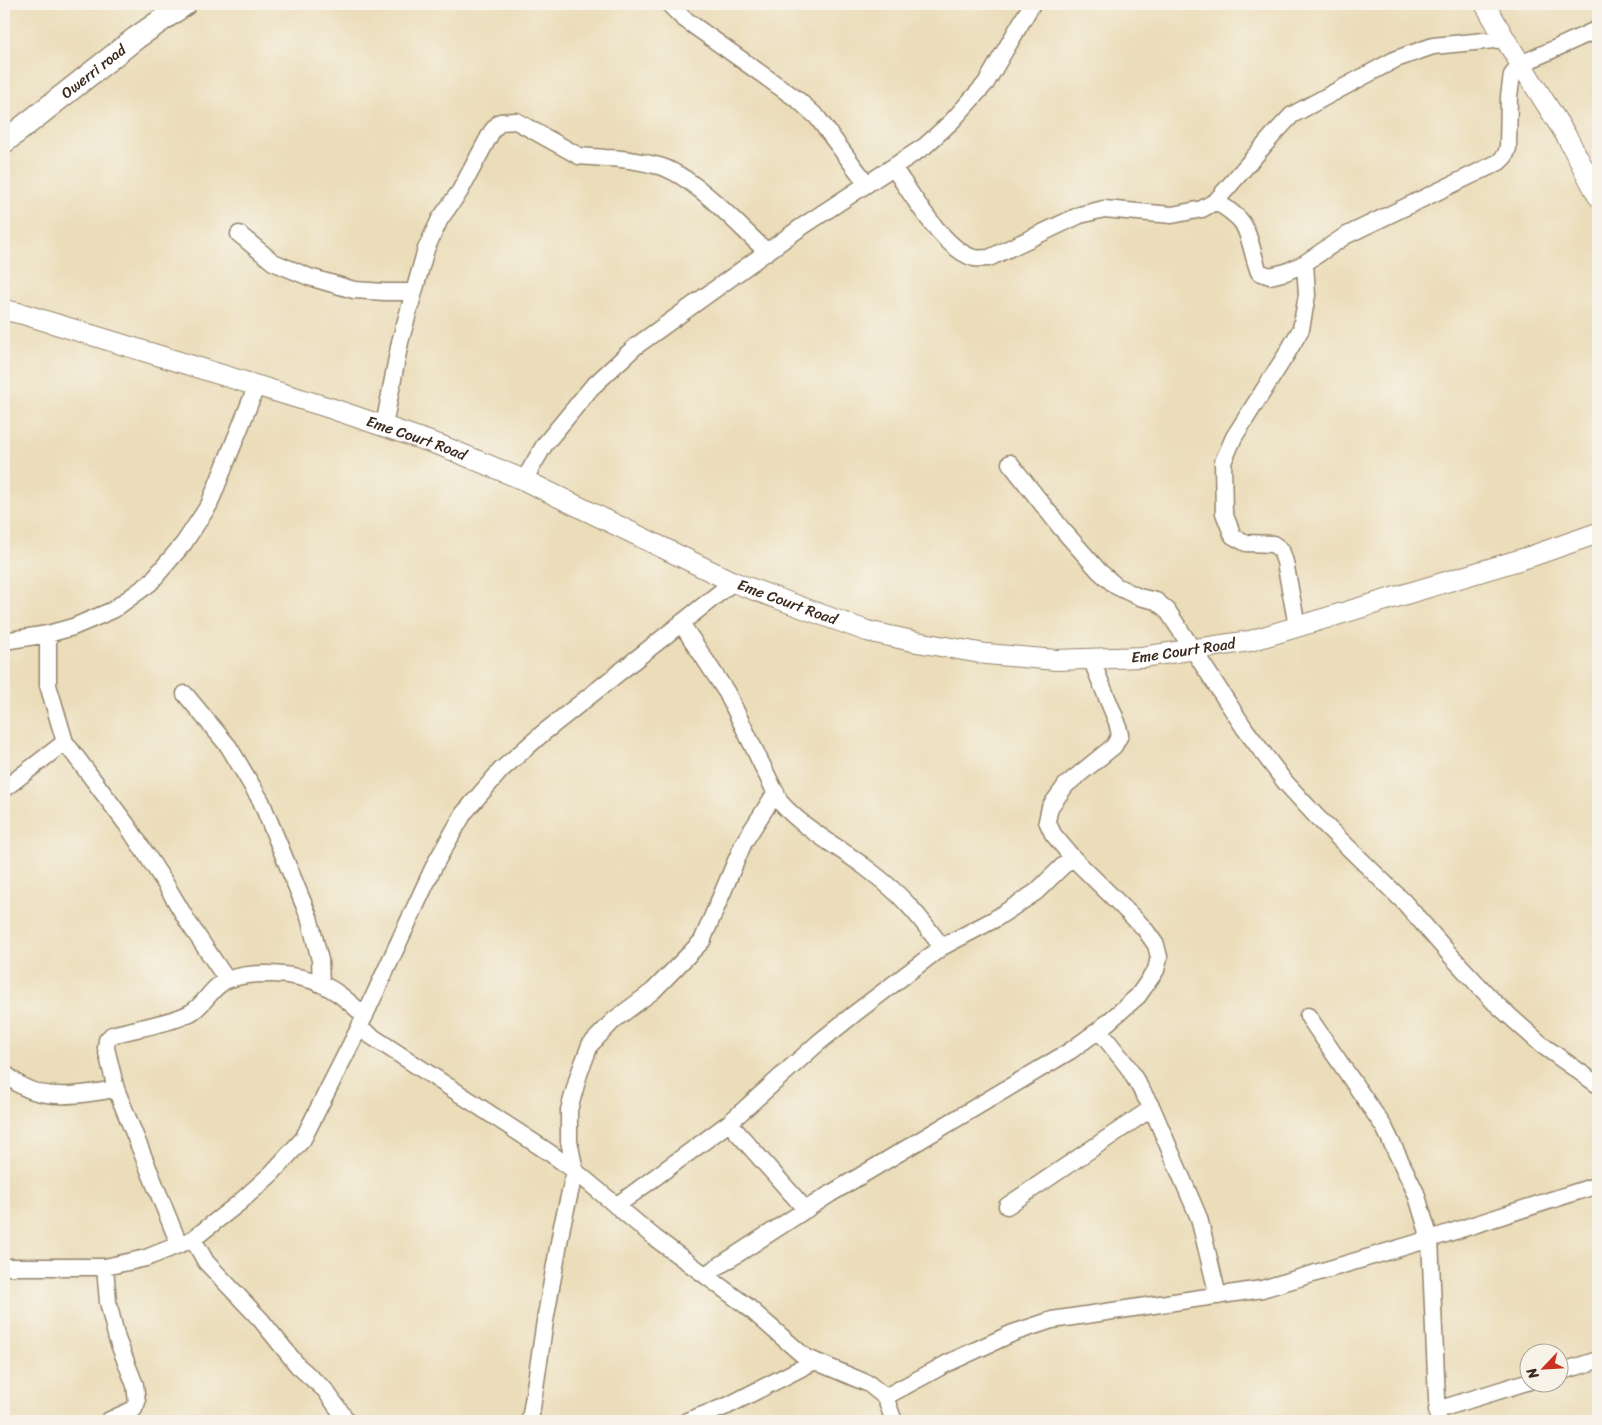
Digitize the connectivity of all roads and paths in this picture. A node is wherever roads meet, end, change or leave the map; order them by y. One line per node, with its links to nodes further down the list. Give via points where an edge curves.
1 (185, 4): 5 (main road, Owerri road)
2 (669, 4): 11 (street, via 683,18 817,117)
3 (1032, 4): 10 (street, via 986,83 926,146)
4 (1485, 4): 7 (street)
5 (162, 11): 9 (main road, Owerri road, via 136,38)
6 (1598, 29): 8 (street)
7 (1505, 39): 8 (street); 13 (street, via 1433,46 1396,59 1292,115)
8 (1521, 64): 12 (street, via 1567,137); 16 (street, via 1512,75 1508,148 1499,162 1345,236)
9 (4, 142)
10 (893, 167): 11 (street); 13 (street, via 938,232 964,254 976,259 989,258 1080,215 1104,209 1172,215 1202,209)
11 (867, 184): 15 (street)
12 (1598, 196)
13 (1216, 201): 16 (street, via 1242,223 1259,272 1270,276)
14 (240, 234): 17 (street, via 273,262 309,277 354,290)
15 (767, 252): 17 (street, via 680,175 660,166 578,156 516,121 500,122 440,219 426,249); 22 (street, via 636,346 591,388 545,444)
16 (1305, 263): 26 (street, via 1306,295 1301,329 1234,437 1223,462 1224,513 1233,536 1246,543 1273,544 1280,550)
17 (414, 292): 20 (street, via 400,342)
18 (4, 310): 19 (street, Eme Court Road)
19 (257, 385): 20 (street, Eme Court Road); 27 (street, via 209,505 184,543 150,583 113,610)
20 (384, 426): 22 (street, Eme Court Road)
21 (1010, 464): 29 (street, via 1099,572 1116,586 1156,601 1167,610)
22 (524, 480): 24 (street, Eme Court Road)
23 (1598, 533): 26 (street, Eme Court Road)
24 (733, 582): 25 (street); 30 (street, Eme Court Road, via 867,630 917,642 986,654 1056,660)
25 (681, 624): 34 (street, via 727,693); 40 (street, via 536,739 501,770 464,812 435,864)
26 (1297, 626): 29 (street, Eme Court Road, via 1250,641)
27 (48, 634): 28 (street); 32 (street, via 48,686)
28 (4, 641)
29 (1194, 650): 30 (street, Eme Court Road); 43 (street, via 1245,728 1297,796 1404,902 1495,1003 1542,1045)
30 (1091, 659): 35 (street, via 1120,735 1114,746 1066,785 1050,807 1047,821 1053,834)
31 (185, 694): 38 (street, via 229,747 261,801 309,917 320,960)
32 (66, 742): 33 (street); 37 (street, via 127,825)
33 (4, 789)
34 (776, 792): 36 (street, via 780,802 803,824 888,885); 47 (street, via 744,842 702,942 653,991 614,1020 590,1045 569,1110 569,1142)
35 (1072, 856): 36 (street, via 1036,892 995,919); 41 (street, via 1144,928 1156,945 1159,957 1156,970 1138,996)
36 (942, 947): 46 (street, via 818,1043)
37 (227, 980): 38 (street, via 253,974 288,975); 44 (street, via 191,1013 112,1035 106,1048)
38 (321, 984): 40 (street, via 342,996)
39 (1308, 1016): 52 (street, via 1384,1126 1416,1193)
40 (362, 1022): 47 (street); 53 (street, via 303,1139 239,1203)
41 (1099, 1030): 45 (street, via 1128,1067); 51 (street, via 1070,1051)
42 (4, 1073): 44 (street, via 21,1086 44,1094 80,1095)
43 (1598, 1085)
44 (116, 1089): 53 (street)
45 (1152, 1108): 50 (street); 57 (street, via 1199,1218)
46 (729, 1123): 49 (street); 51 (street)
47 (575, 1171): 49 (street); 66 (street, via 545,1321)
48 (1598, 1185): 52 (street)
49 (616, 1206): 56 (street)
50 (1007, 1206)
51 (806, 1210): 56 (street)
52 (1430, 1239): 57 (street, via 1262,1289); 63 (street)
53 (186, 1242): 55 (street, via 146,1258); 65 (street, via 261,1320 298,1366 325,1390)
54 (4, 1267): 55 (street)
55 (105, 1267): 64 (street, via 108,1302 117,1338 135,1385 137,1402 134,1410)
56 (705, 1275): 59 (street, via 748,1307 794,1349)
57 (1218, 1296): 62 (street, via 1052,1320 948,1363)
58 (1598, 1360): 60 (street)
59 (815, 1362): 62 (street, via 870,1384); 67 (street, via 727,1406)
60 (1570, 1369)
61 (1520, 1386): 63 (street)
62 (885, 1397): 68 (street)
63 (1438, 1416)
64 (108, 1421)
65 (347, 1421)
66 (530, 1421)
67 (687, 1421)
68 (894, 1421)

